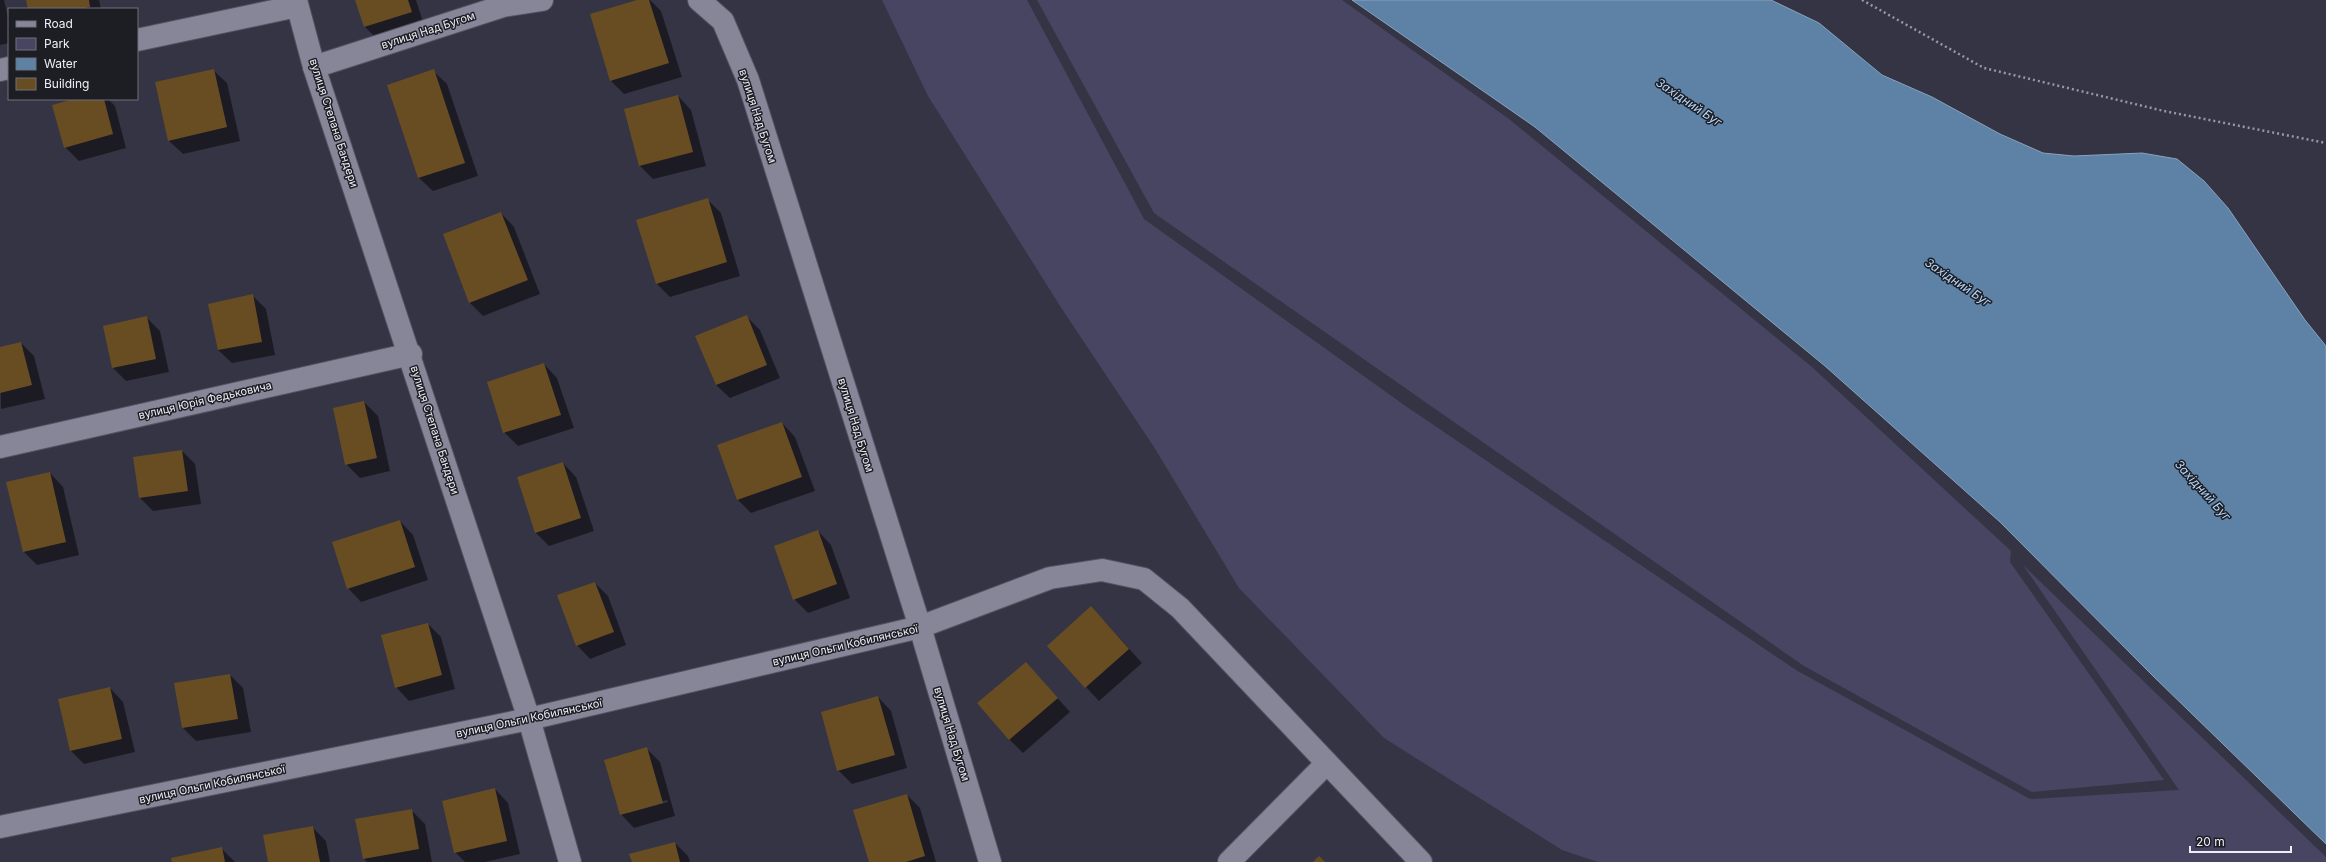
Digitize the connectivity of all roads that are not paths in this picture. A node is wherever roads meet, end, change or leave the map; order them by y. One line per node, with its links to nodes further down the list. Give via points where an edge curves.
1 (542, 0): 5 (street, вулиця Над Бугом, via 504,6)
2 (699, 0): 8 (street, вулиця Над Бугом, via 723,21 748,80)
3 (297, 3): 4 (street); 5 (street, вулиця Степана Бандери)
4 (138, 40)
5 (314, 67): 6 (street, вулиця Степана Бандери)
6 (411, 354): 7 (street, вулиця Юрія Федьковича); 9 (street, вулиця Степана Бандери)
7 (0, 447)
8 (920, 627): 9 (street, вулиця Ольги Кобилянської); 10 (street, вулиця Ольги Кобилянської, via 1050,578 1102,570 1144,579 1180,608); 13 (street, вулиця Над Бугом)
9 (529, 719): 11 (street, вулиця Ольги Кобилянської); 12 (street, вулиця Степана Бандери)
10 (1327, 763): 14 (street); 15 (street, вулиця Ольги Кобилянської)
11 (0, 827)
12 (570, 862)
13 (990, 862)
14 (1230, 862)
15 (1421, 862)

